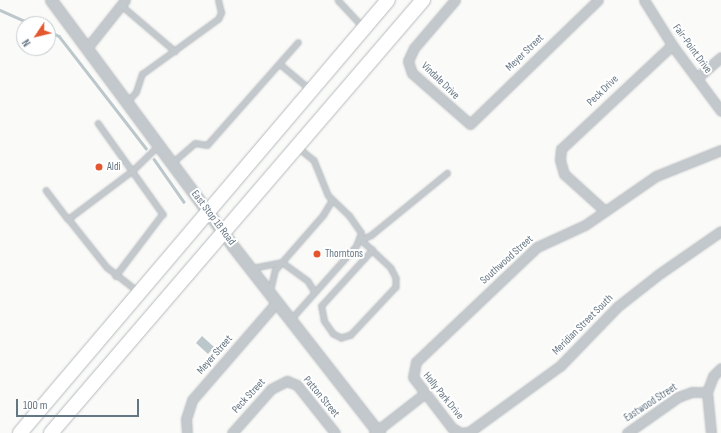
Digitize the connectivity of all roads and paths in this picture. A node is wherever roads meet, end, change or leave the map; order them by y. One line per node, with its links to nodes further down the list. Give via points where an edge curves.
1 (51, 0): 13 (street, East Stop 18 Road)
2 (218, 0): 14 (lane, via 221,13 218,19)
3 (338, 0): 10 (lane)
4 (388, 0): 10 (main road)
5 (423, 0): 24 (main road)
6 (455, 0): 22 (street, Vindale Drive, via 414,48 408,61 412,73)
7 (598, 0): 22 (street, Meyer Street)
8 (649, 2): 12 (street, Fair-Point Drive)
9 (123, 3): 13 (street); 14 (lane)
10 (364, 28): 18 (main road)
11 (298, 42): 16 (lane)
12 (672, 45): 17 (street, Fair-Point Drive); 31 (street, Peck Drive, via 561,149 560,160 564,174)
13 (88, 48): 19 (street, East Stop 18 Road)
14 (176, 51): 19 (lane, via 142,74 136,92)
15 (721, 57): 17 (street)
16 (280, 64): 18 (lane); 26 (lane, via 207,145 195,143)
17 (698, 77): 20 (street, Fair-Point Drive)
18 (312, 90): 32 (main road)
19 (127, 102): 23 (street, East Stop 18 Road)
20 (721, 111)
21 (98, 124): 27 (lane)
22 (470, 124)
23 (159, 145): 26 (street, East Stop 18 Road); 27 (lane)
24 (298, 148): 30 (lane, via 314,161); 35 (main road)
25 (721, 150): 31 (street, Southwood Street, via 656,176)
26 (172, 163): 32 (street, East Stop 18 Road)
27 (134, 170): 33 (lane); 40 (lane, via 163,214)
28 (447, 173): 36 (lane, via 371,235)
29 (46, 190): 33 (lane)
30 (332, 200): 36 (lane, via 353,220 361,233); 38 (lane, via 323,215)
31 (605, 211): 47 (street, Southwood Street, via 585,225 555,237 525,257 416,362)
32 (208, 212): 35 (street, East Stop 18 Road); 43 (main road)
33 (68, 219): 40 (lane)
34 (721, 231): 57 (street, Meridian Street South, via 617,307 560,366 478,426 469,432)
35 (224, 233): 39 (street, East Stop 18 Road); 54 (main road)
36 (360, 240): 37 (lane); 42 (lane)
37 (372, 250): 37 (lane, via 390,268 396,278 396,287 351,335 341,338 333,334 324,321 321,306)
38 (282, 262): 39 (lane); 41 (lane, via 274,270); 42 (lane, via 308,282)
39 (251, 268): 41 (street, East Stop 18 Road)
40 (116, 276): 43 (lane)
41 (270, 292): 44 (street, East Stop 18 Road)
42 (315, 292): 45 (lane)
43 (139, 294): 53 (main road)
44 (277, 302): 45 (street, East Stop 18 Road); 51 (street, Meyer Street, via 192,400 186,414)
45 (291, 319): 52 (street, East Stop 18 Road)
46 (721, 368): 49 (street, via 713,376)
47 (412, 370): 50 (street, Holly Park Drive, via 415,382)
48 (287, 381): 55 (street, Peck Street, via 271,389); 56 (street, Patton Street, via 297,385)
49 (707, 392): 58 (street, Eastwood Street, via 692,392 678,397); 59 (street)
50 (424, 394): 52 (street); 57 (street, Holly Park Drive, via 446,421)
51 (187, 432)
52 (377, 432)
53 (20, 433)
54 (51, 433)
55 (232, 433)
56 (335, 433)
57 (461, 433)
58 (628, 433)
59 (711, 433)

